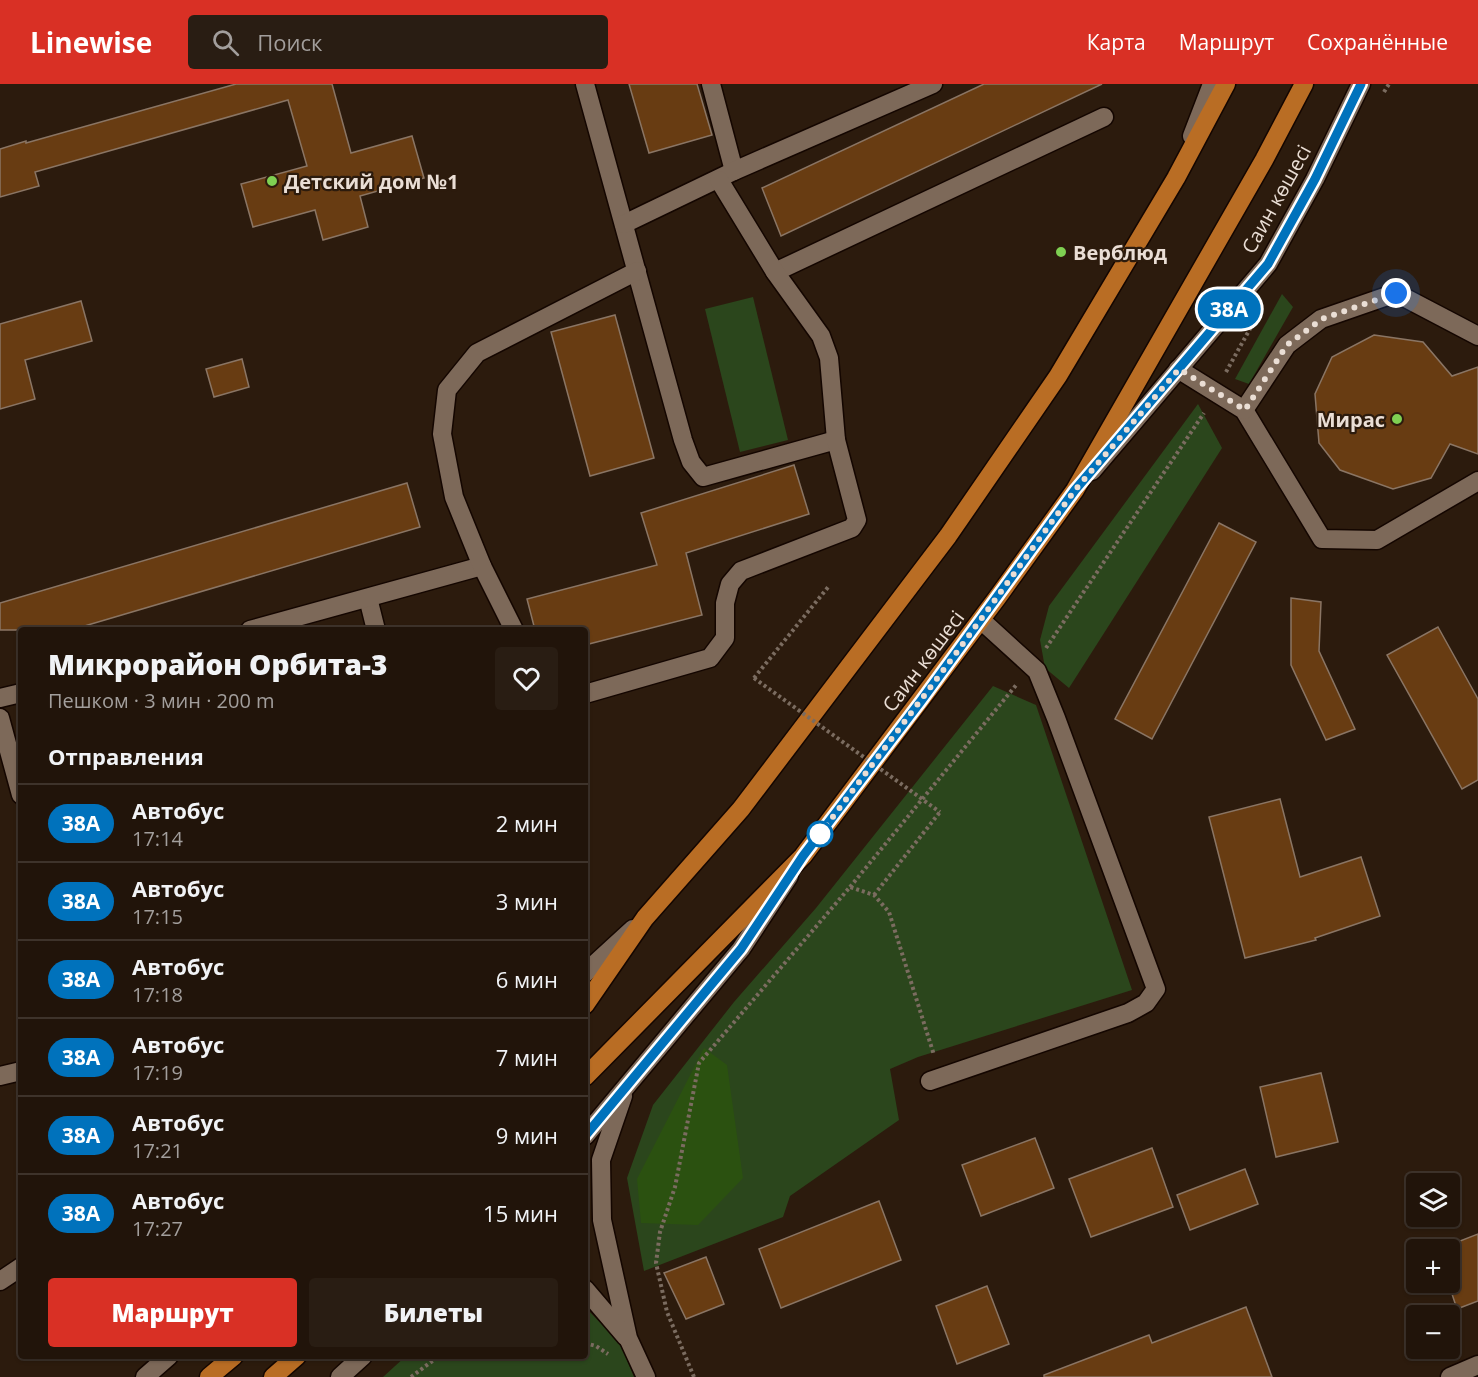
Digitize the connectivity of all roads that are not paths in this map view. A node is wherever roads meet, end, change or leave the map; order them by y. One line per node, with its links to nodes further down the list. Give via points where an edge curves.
1 (585, 84): 11 (street)
2 (711, 84): 9 (street)
3 (933, 84): 9 (street)
4 (1212, 84): 10 (street)
5 (1227, 84): 10 (main road)
6 (1304, 84): 19 (main road, Саин көшесі)
7 (1361, 84): 15 (street, Саин көшесі, via 1268,264)
8 (1104, 117): 13 (street)
9 (726, 175): 11 (street); 13 (street)
10 (1176, 178): 32 (main road, via 1058,376 948,536 741,809)
11 (624, 224): 12 (street)
12 (637, 271): 17 (street, via 683,440 691,462 703,477); 20 (street, via 477,353 447,390 442,434 454,497)
13 (775, 272): 17 (street, via 821,336 829,358)
14 (1478, 336): 16 (street, via 1396,293 1322,319 1287,345)
15 (1179, 369): 16 (street); 19 (street, Саин көшесі)
16 (1245, 410): 18 (street, via 1322,539 1377,540)
17 (837, 440): 26 (street, via 857,520 852,528 741,571 730,584 725,603 725,638 710,658)
18 (1478, 481)
19 (1075, 490): 22 (main road, Саин көшесі)
20 (482, 566): 21 (street); 25 (street)
21 (368, 598): 23 (street); 24 (street)
22 (981, 620): 31 (main road, Саин көшесі); 38 (street, via 1033,666 1156,989 1146,1003 1128,1013)
23 (261, 627)
24 (375, 627)
25 (512, 627)
26 (588, 692)
27 (18, 694): 28 (street)
28 (0, 699)
29 (0, 718): 30 (street)
30 (18, 784)
31 (803, 856): 36 (main road, Саин көшесі); 39 (street, via 741,949)
32 (645, 918): 33 (street); 34 (main road)
33 (588, 970)
34 (588, 1001)
35 (18, 1072): 37 (street)
36 (588, 1074)
37 (0, 1076)
38 (935, 1079)
39 (628, 1083): 40 (street); 44 (street, via 602,1160 602,1220)
40 (588, 1132)
41 (18, 1269): 42 (street)
42 (0, 1281)
43 (588, 1292): 44 (street)
44 (627, 1338): 54 (street)
45 (166, 1359): 50 (street)
46 (230, 1359): 51 (main road)
47 (294, 1359): 52 (main road)
48 (360, 1359): 53 (street)
49 (1478, 1365): 55 (street)
50 (145, 1377)
51 (209, 1377)
52 (273, 1377)
53 (340, 1377)
54 (646, 1377)
55 (1450, 1377)

